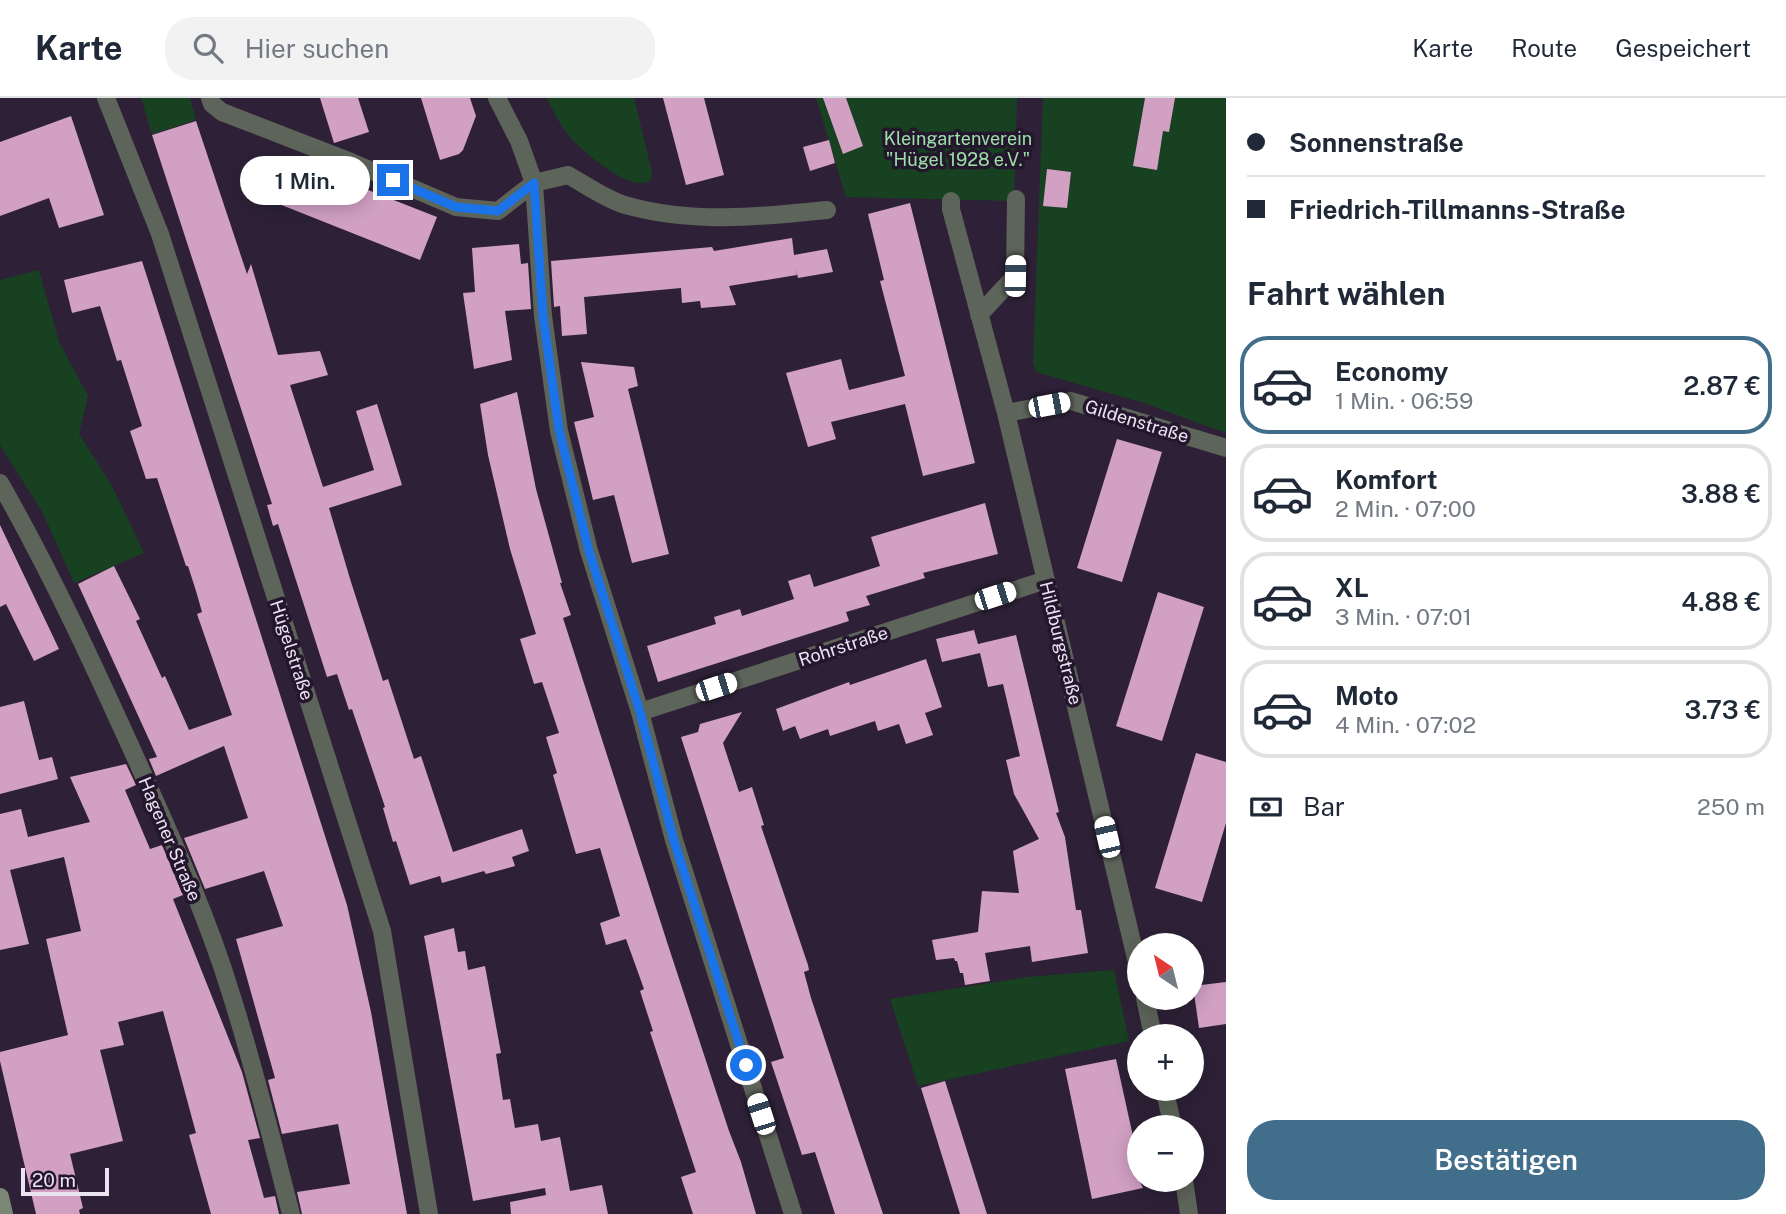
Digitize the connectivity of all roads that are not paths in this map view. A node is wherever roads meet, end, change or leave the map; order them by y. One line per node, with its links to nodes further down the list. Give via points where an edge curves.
1 (106, 98): 19 (street, Hügelstraße, via 160,234 382,931)
2 (210, 98): 4 (street, via 222,112 456,207 498,211)
3 (497, 98): 4 (street)
4 (534, 183): 7 (street, via 568,175 622,204 671,215 718,218); 13 (street, via 543,316 559,430 589,551)
5 (1016, 199): 8 (street, via 1015,276)
6 (951, 201): 8 (street, Hildburgstraße)
7 (827, 210)
8 (979, 315): 9 (street, Hildburgstraße)
9 (1006, 413): 10 (street, Gildenstraße, via 1071,401); 12 (street, Hildburgstraße)
10 (1226, 448)
11 (0, 483): 18 (street, Hagener Straße, via 88,652 208,927 231,993)
12 (1046, 580): 13 (street, Rohrstraße); 14 (street, Hildburgstraße)
13 (640, 712): 20 (street, via 674,841)
14 (1130, 933)
15 (1186, 1192): 21 (street)
16 (0, 1197): 17 (street)
17 (4, 1214)
18 (291, 1214)
19 (429, 1214)
20 (793, 1214)
21 (1189, 1214)

